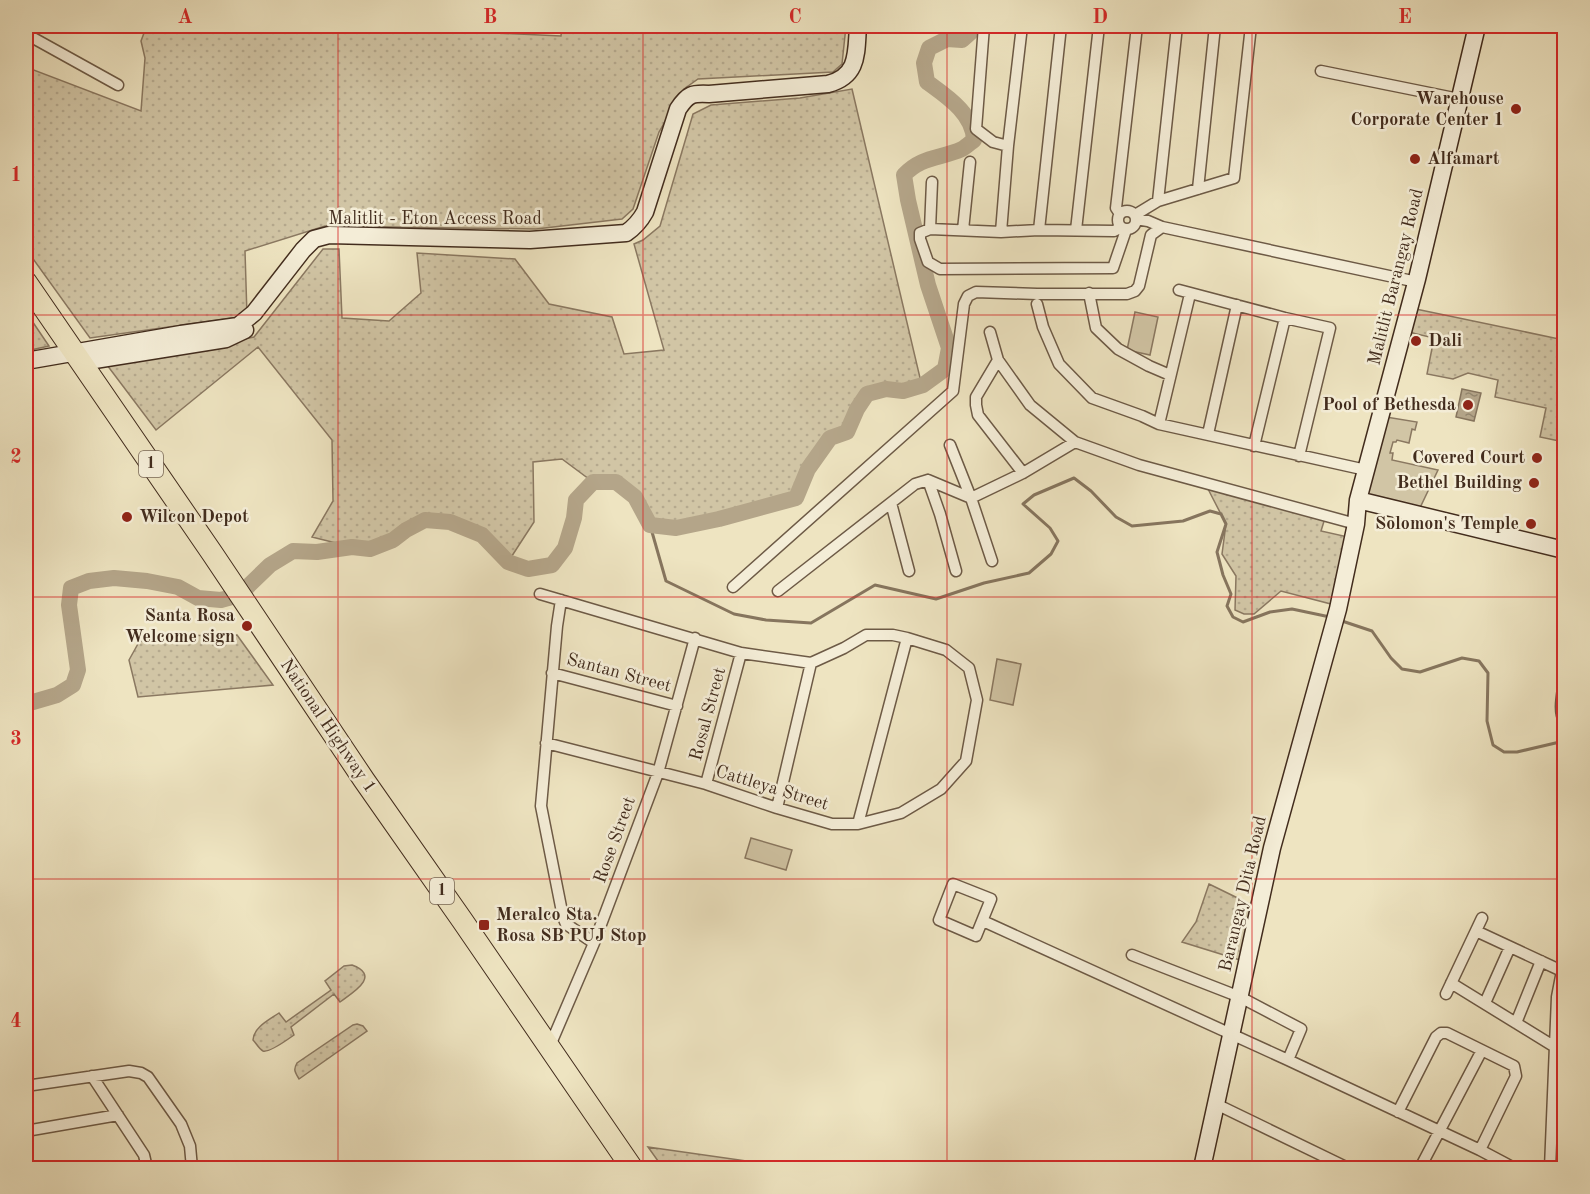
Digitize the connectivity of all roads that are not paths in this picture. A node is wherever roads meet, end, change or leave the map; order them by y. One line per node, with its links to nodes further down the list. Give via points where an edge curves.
1 (858, 26): 35 (street, Malitlit - Eton Access Road, via 853,67 839,81 694,93 684,99 645,212 626,232 530,240 329,235 314,239 254,313 238,326)
2 (984, 26): 15 (street, via 976,129 993,142)
3 (1022, 26): 15 (street)
4 (1061, 26): 24 (street)
5 (1100, 26): 25 (street)
6 (1137, 26): 20 (street, via 1116,208 1120,214 1117,221)
7 (1177, 26): 19 (street)
8 (1215, 26): 18 (street)
9 (1251, 26): 18 (street, via 1234,178)
10 (1477, 26): 14 (street, Malitlit Barangay Road)
11 (26, 34): 13 (street)
12 (1321, 71): 14 (street)
13 (118, 85)
14 (1459, 99): 29 (street, Malitlit Barangay Road)
15 (1008, 146): 26 (street)
16 (970, 162): 23 (street)
17 (932, 182): 22 (street)
18 (1198, 189): 19 (street)
19 (1158, 201): 20 (street)
20 (1130, 224): 21 (street, via 1148,221); 22 (street, via 1113,268 940,268 928,262 920,239 920,233); 25 (street, via 1114,231); 27 (street)
21 (1162, 227): 27 (street); 29 (street)
22 (930, 229): 23 (street)
23 (963, 230): 26 (street)
24 (1039, 230): 25 (street); 26 (street)
25 (1076, 230)
26 (1000, 232)
27 (1151, 235): 30 (street, via 1135,291)
28 (26, 282): 35 (highway, National Highway 1 / 1)
29 (1417, 282): 45 (street, Malitlit Barangay Road)
30 (1089, 293): 38 (street, via 1096,328 1118,349); 56 (street, via 976,292 968,296 953,392)
31 (1037, 304): 39 (street, via 1059,364 1092,398)
32 (1237, 305): 33 (street); 38 (street, via 1184,292); 40 (street)
33 (1285, 318): 43 (street); 44 (street, via 1330,328)
34 (990, 332): 36 (street)
35 (78, 357): 37 (street, Malitlit - Eton Access Road); 90 (highway, National Highway 1 / 1)
36 (998, 360): 41 (street, via 1030,405); 46 (street, via 976,397 978,415)
37 (26, 361)
38 (1170, 375): 39 (street)
39 (1159, 424): 40 (street)
40 (1208, 434): 43 (street)
41 (1075, 442): 46 (street); 51 (street, via 1139,465)
42 (950, 445): 48 (street)
43 (1254, 446): 44 (street)
44 (1299, 456): 45 (street)
45 (1366, 470): 49 (street, Malitlit Barangay Road)
46 (1023, 473): 48 (street)
47 (928, 480): 48 (street); 50 (street, via 915,484); 55 (street)
48 (971, 498): 53 (street)
49 (1358, 500): 51 (street, Malitlit Barangay Road); 52 (street)
50 (891, 503): 54 (street); 57 (street)
51 (1356, 524): 60 (street, Malitlit Barangay Road)
52 (1564, 550)
53 (992, 561)
54 (909, 571)
55 (956, 571)
56 (733, 587)
57 (778, 591)
58 (540, 594): 59 (street)
59 (561, 600): 61 (street); 65 (street)
60 (1338, 609): 85 (street, Barangay Dita Road, via 1272,848)
61 (695, 638): 63 (street); 68 (street, Rose Street)
62 (907, 638): 64 (street, Cattleya Street, via 866,636); 74 (street); 74 (street, Cattleya Street, via 946,651 969,668 977,700 966,761 941,789 901,813)
63 (741, 653): 64 (street); 72 (street, Rosal Street)
64 (811, 663): 73 (street)
65 (552, 673): 68 (street, Santan Street); 70 (street)
66 (1564, 680): 67 (street)
67 (1564, 686): 69 (street)
68 (677, 706): 71 (street, Rose Street)
69 (1564, 721)
70 (546, 743): 71 (street, Cattleya Street); 78 (street, via 541,806 563,917 566,924)
71 (658, 773): 72 (street, Cattleya Street); 78 (street, Rose Street)
72 (706, 784): 73 (street, Cattleya Street)
73 (777, 808): 74 (street, Cattleya Street, via 832,824)
74 (858, 824)
75 (1482, 918): 77 (street)
76 (983, 921): 76 (street, via 991,899 953,884 939,920 976,936); 88 (street)
77 (1476, 931): 79 (street); 83 (street)
78 (594, 943): 90 (street, Rose Street)
79 (1510, 947): 81 (street); 86 (street)
80 (1132, 955): 85 (street)
81 (1541, 961): 82 (street); 87 (street)
82 (1563, 972): 89 (street, via 1557,997)
83 (1451, 983): 84 (street); 86 (street)
84 (1446, 994)
85 (1240, 997): 88 (street, Barangay Dita Road); 92 (street, via 1301,1029)
86 (1485, 1003): 87 (street)
87 (1516, 1023): 89 (street)
88 (1231, 1034): 92 (street); 95 (street, Barangay Dita Road)
89 (1555, 1047): 109 (street)
90 (549, 1048): 104 (highway, National Highway 1 / 1)
91 (1481, 1052): 96 (street, via 1441,1033); 99 (street); 100 (street, via 1514,1066 1516,1076)
92 (1288, 1060): 96 (street)
93 (92, 1076): 94 (street); 97 (street); 103 (street, via 129,1071 148,1077 180,1124 190,1146)
94 (26, 1086)
95 (1216, 1104): 105 (street, Barangay Dita Road); 106 (street)
96 (1398, 1112): 99 (street)
97 (118, 1115): 98 (street); 102 (street, via 144,1155)
98 (26, 1131)
99 (1439, 1132): 100 (street); 107 (street)
100 (1480, 1150): 101 (street)
101 (1500, 1166): 108 (street)
102 (143, 1168)
103 (192, 1168)
104 (632, 1168)
105 (1202, 1168)
106 (1348, 1168)
107 (1420, 1168)
108 (1514, 1168)
109 (1550, 1168)

